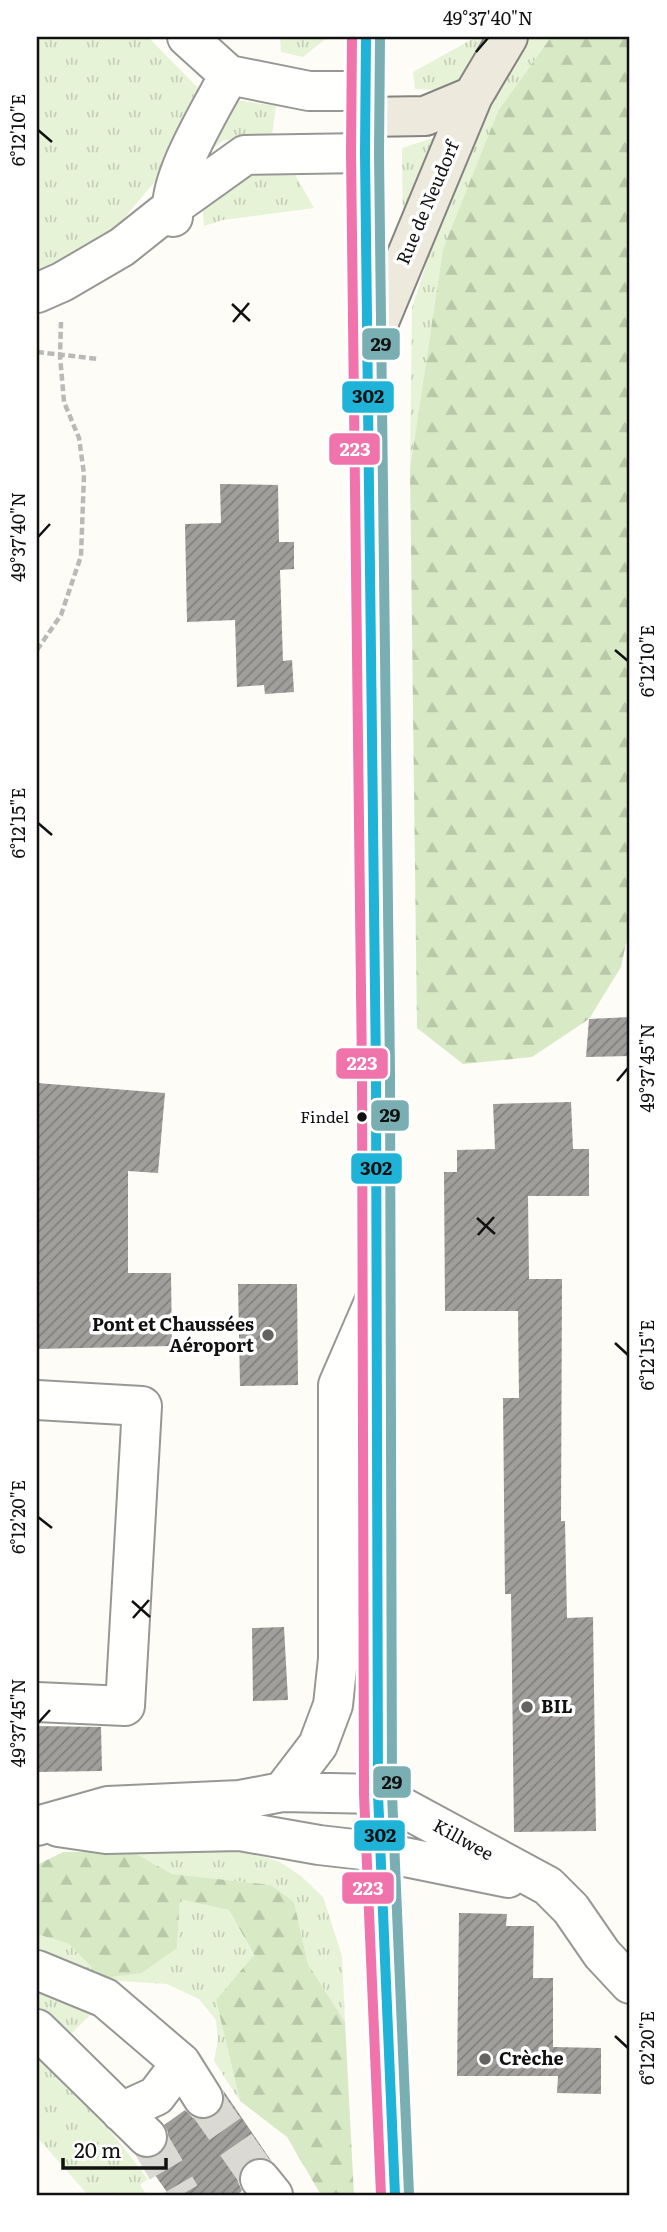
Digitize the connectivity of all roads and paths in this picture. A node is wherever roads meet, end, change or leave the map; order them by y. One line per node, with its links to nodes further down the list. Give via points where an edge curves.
1 (187, 37): 4 (street)
2 (366, 37): 6 (main road)
3 (508, 37): 5 (main road, Rue de Neudorf)
4 (229, 75): 6 (street, via 309,91); 7 (street, via 179,173)
5 (473, 96): 6 (main road, via 425,116); 9 (main road, Rue de Neudorf)
6 (366, 120): 7 (street, via 245,155); 9 (main road)
7 (174, 222): 8 (street)
8 (50, 288): 11 (path)
9 (368, 349): 14 (main road)
10 (37, 352): 11 (path)
11 (60, 356): 12 (path); 13 (path, via 64,402 79,439 84,474 81,556 61,615)
12 (99, 359)
13 (37, 650)
14 (377, 1295): 17 (street, via 338,1385 338,1659 333,1705 318,1745); 18 (main road)
15 (37, 1400): 16 (street, via 142,1406 125,1706)
16 (37, 1702)
17 (282, 1792): 18 (street); 19 (street, via 240,1800 108,1806)
18 (378, 1794): 20 (main road); 21 (street, Killwee)
19 (39, 1826): 20 (street, Killwee, via 106,1834 240,1831)
20 (380, 1852): 21 (street, Killwee); 27 (main road)
21 (548, 1886): 23 (street, Killwee)
22 (37, 1970): 25 (street, via 105,1998)
23 (630, 1984)
24 (37, 2029): 25 (street, via 134,2125)
25 (181, 2063): 26 (street)
26 (203, 2098)
27 (394, 2195)

